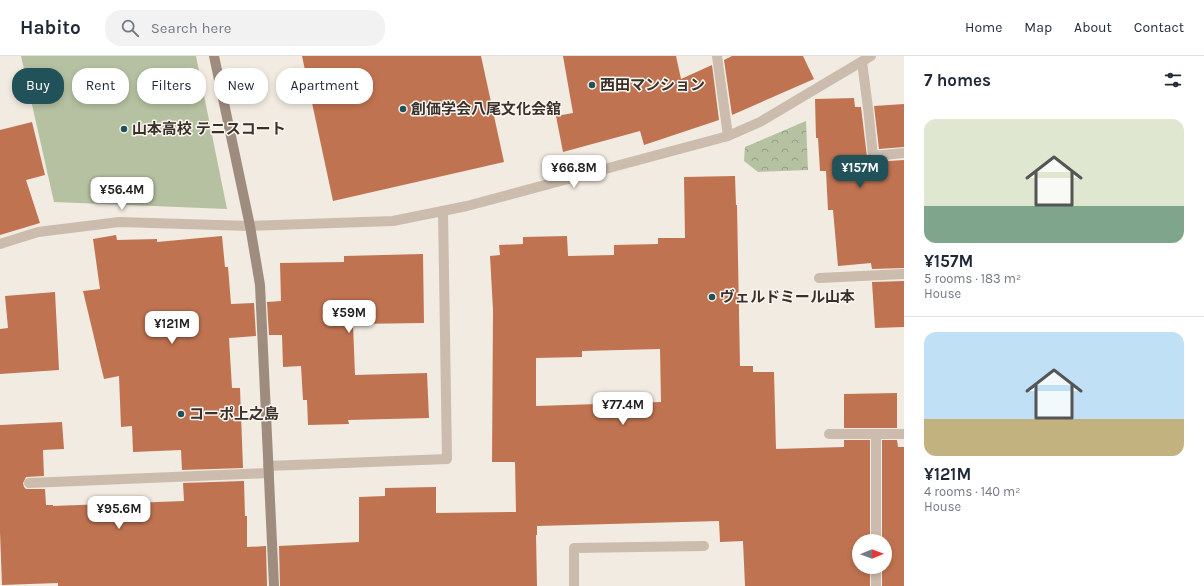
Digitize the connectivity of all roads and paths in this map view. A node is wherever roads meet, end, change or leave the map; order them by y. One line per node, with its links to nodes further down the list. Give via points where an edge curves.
1 (214, 56): 8 (street)
2 (717, 56): 5 (street)
3 (871, 56): 4 (street)
4 (862, 62): 5 (street, via 760,122); 6 (street, via 873,156)
5 (728, 136): 7 (street)
6 (904, 153)
7 (443, 211): 8 (street, via 393,221); 15 (street, via 447,459)
8 (250, 226): 9 (street, via 119,222 38,232); 15 (street, via 260,285)
9 (0, 244)
10 (904, 274): 11 (street)
11 (819, 278)
12 (829, 434): 13 (street)
13 (876, 434): 14 (street); 17 (street)
14 (904, 434)
15 (268, 470): 16 (street); 20 (street)
16 (29, 483)
17 (876, 534)
18 (704, 546): 21 (street, via 574,548)
19 (876, 574): 22 (street)
20 (274, 586)
21 (574, 586)
22 (876, 586)

